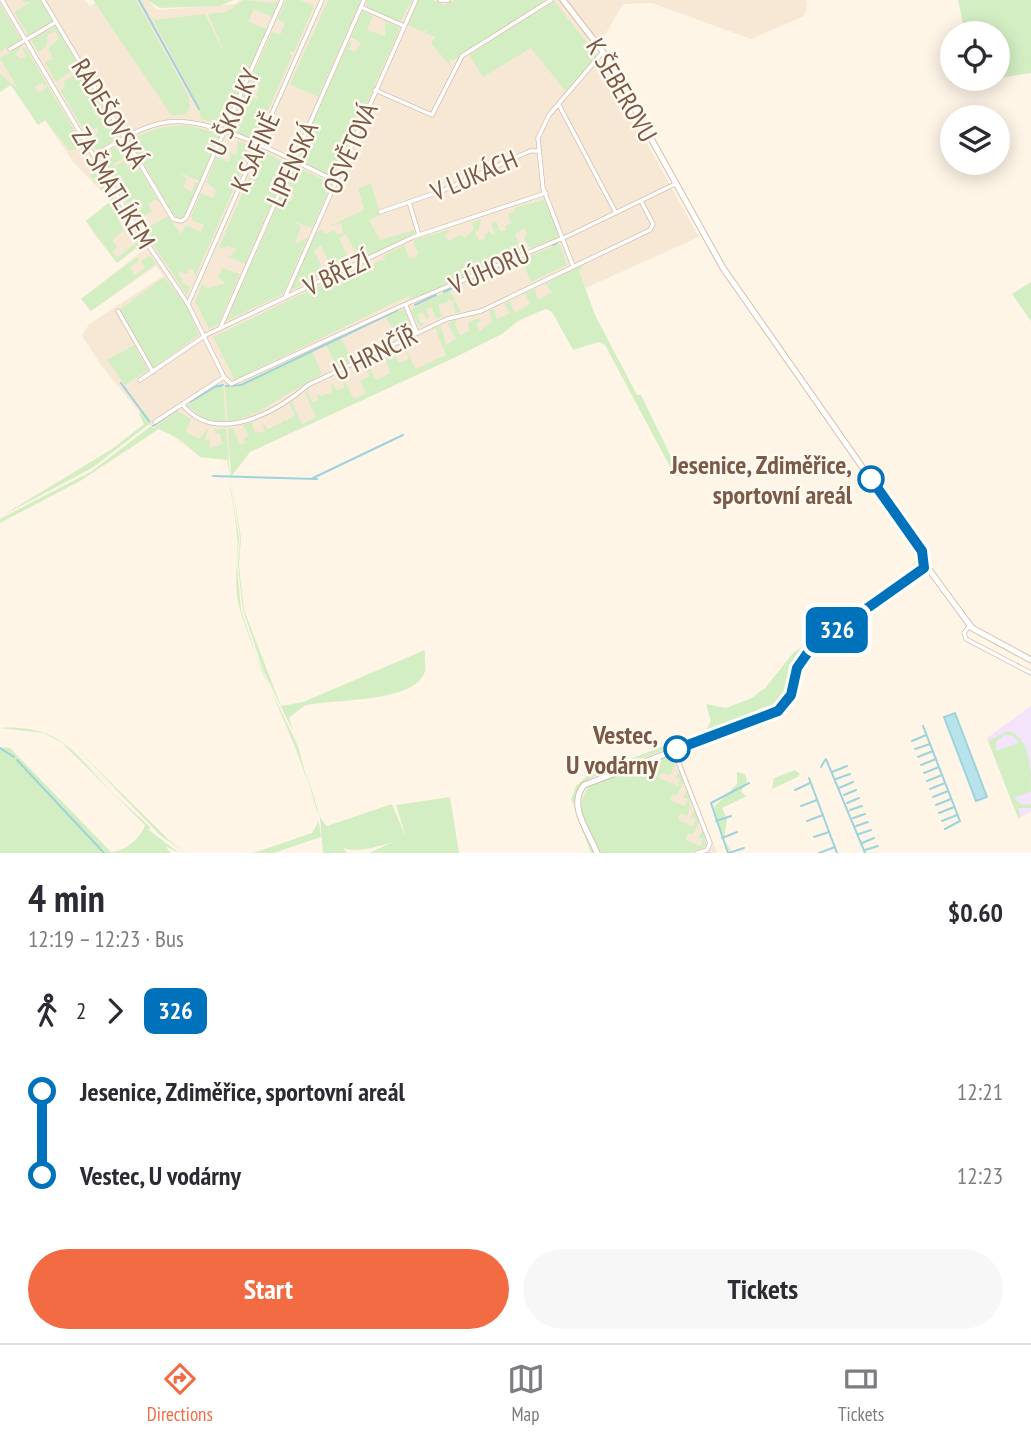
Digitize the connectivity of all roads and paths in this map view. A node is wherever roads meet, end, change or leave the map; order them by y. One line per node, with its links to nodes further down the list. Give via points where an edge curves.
1 (2, 0): 14 (street, ZA ŠMATLÍKEM)
2 (43, 0): 12 (street, RADEŠOVSKÁ)
3 (282, 0): 19 (street, U ŠKOLKY)
4 (322, 0): 21 (street, K SAFINĚ)
5 (364, 0): 11 (street, LIPENSKÁ)
6 (415, 0): 13 (street, OSVĚTOVÁ)
7 (440, 0): 8 (street)
8 (448, 0)
9 (551, 0): 17 (street, via 461,56 432,115)
10 (563, 0): 16 (street, K ŠEBEROVU)
11 (361, 7): 13 (street); 24 (street, LIPENSKÁ)
12 (56, 22): 14 (street); 20 (street, RADEŠOVSKÁ)
13 (404, 26): 17 (street, OSVĚTOVÁ)
14 (26, 39): 15 (street); 23 (street, ZA ŠMATLÍKEM)
15 (10, 49)
16 (603, 52): 18 (street, V ÚHORU); 26 (street, K ŠEBEROVU)
17 (375, 90): 25 (street, OSVĚTOVÁ)
18 (559, 105): 22 (street, V ÚHORU, via 541,129); 31 (street)
19 (224, 131): 20 (street, via 170,122); 21 (street); 32 (street, U ŠKOLKY)
20 (125, 138): 23 (street); 32 (street, RADEŠOVSKÁ, via 173,219)
21 (257, 146): 24 (street); 37 (street, K SAFINĚ)
22 (539, 151): 27 (street, V ÚHORU); 29 (street, V LUKÁCH)
23 (94, 156): 37 (street, ZA ŠMATLÍKEM)
24 (293, 162): 25 (street); 40 (street, LIPENSKÁ)
25 (336, 181): 36 (street, OSVĚTOVÁ)
26 (676, 184): 28 (street); 48 (street, K ŠEBEROVU, via 723,268 922,551)
27 (546, 193): 33 (street, V BŘEZÍ); 34 (street, V ÚHORU)
28 (641, 201): 31 (street); 35 (street, U HRNČÍŘ, via 653,224 650,230)
29 (409, 202): 30 (street, V LUKÁCH); 33 (street, V LUKÁCH)
30 (380, 212)
31 (616, 213): 34 (street)
32 (181, 221)
33 (419, 235): 36 (street, V BŘEZÍ)
34 (563, 237): 35 (street); 38 (street, V ÚHORU)
35 (573, 266): 41 (street, U HRNČÍŘ, via 481,311)
36 (285, 297): 40 (street, V BŘEZÍ)
37 (188, 304): 42 (street, ZA ŠMATLÍKEM)
38 (406, 306): 41 (street); 44 (street, V ÚHORU, via 241,381 231,384)
39 (118, 311): 43 (street)
40 (220, 328): 42 (street, V BŘEZÍ)
41 (417, 333): 46 (street, U HRNČÍŘ, via 234,424 205,422)
42 (206, 335): 43 (street, V BŘEZÍ); 44 (street, ZA ŠMATLÍKEM)
43 (153, 372): 45 (street, V BŘEZÍ)
44 (225, 377): 46 (street)
45 (140, 380)
46 (182, 404): 47 (street)
47 (155, 422)
48 (925, 564): 49 (street, K ŠEBEROVU); 52 (street, via 811,648 797,668 791,695 778,711)
49 (970, 625): 50 (street); 51 (street, via 964,633 966,639)
50 (1031, 660)
51 (1031, 673)
52 (673, 750): 53 (street, via 594,779 579,791 579,814); 54 (street, via 710,843)
53 (597, 853)
54 (697, 853)

